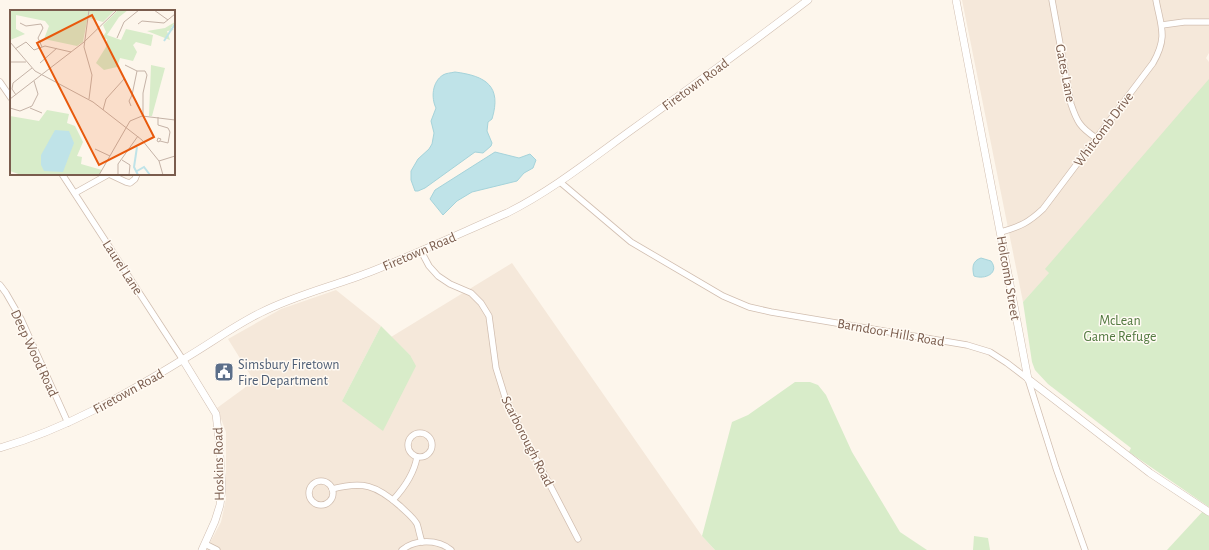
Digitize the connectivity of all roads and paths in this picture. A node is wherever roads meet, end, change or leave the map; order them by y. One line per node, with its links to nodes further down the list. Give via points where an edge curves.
1 (808, 0): 14 (street, Firetown Road)
2 (956, 0): 16 (street, Holcomb Street, via 978,124)
3 (1052, 0): 9 (street, Gates Lane, via 1076,120)
4 (1156, 0): 6 (street, Whitcomb Drive)
5 (1209, 22): 6 (street, via 1190,21)
6 (1162, 25): 9 (street, Whitcomb Drive, via 1160,48 1155,58)
7 (0, 82): 8 (street)
8 (10, 97)
9 (1096, 138): 16 (street, Whitcomb Drive, via 1032,220)
10 (63, 175): 15 (street, Laurel Lane)
11 (107, 175): 15 (street)
12 (111, 175): 13 (street, via 130,183)
13 (137, 175)
14 (560, 182): 17 (street, Firetown Road, via 507,213); 20 (street, Barndoor Hills Road, via 631,242 735,302 771,312 967,345 990,352)
15 (75, 193): 19 (street, Laurel Lane)
16 (1001, 232): 20 (street, Holcomb Street)
17 (421, 251): 19 (street, Firetown Road, via 260,312); 27 (street, Scarborough Road, via 438,276 471,293 489,316 496,368 505,397)
18 (0, 285): 21 (street, Deep Wood Road, via 21,319)
19 (183, 360): 21 (street, Firetown Road); 29 (street, Hoskins Road, via 211,404 217,419 220,440 220,505)
20 (1028, 379): 26 (street, Barndoor Hills Road, via 1150,473); 33 (street, Holcomb Street)
21 (68, 423): 22 (street, Firetown Road)
22 (0, 448)
23 (417, 456): 23 (street, via 425,456 432,448 429,437 422,433 414,434 409,441 409,449); 25 (street, via 412,475)
24 (332, 489): 24 (street, via 332,497 326,503 314,502 309,493 311,486 317,481 325,481); 25 (street, via 358,485 379,490)
25 (393, 500): 28 (street, via 417,524)
26 (1209, 512)
27 (578, 539)
28 (422, 542): 31 (street); 32 (street, via 440,544)
29 (203, 547): 30 (street)
30 (217, 550)
31 (402, 550)
32 (451, 550)
33 (1085, 550)

